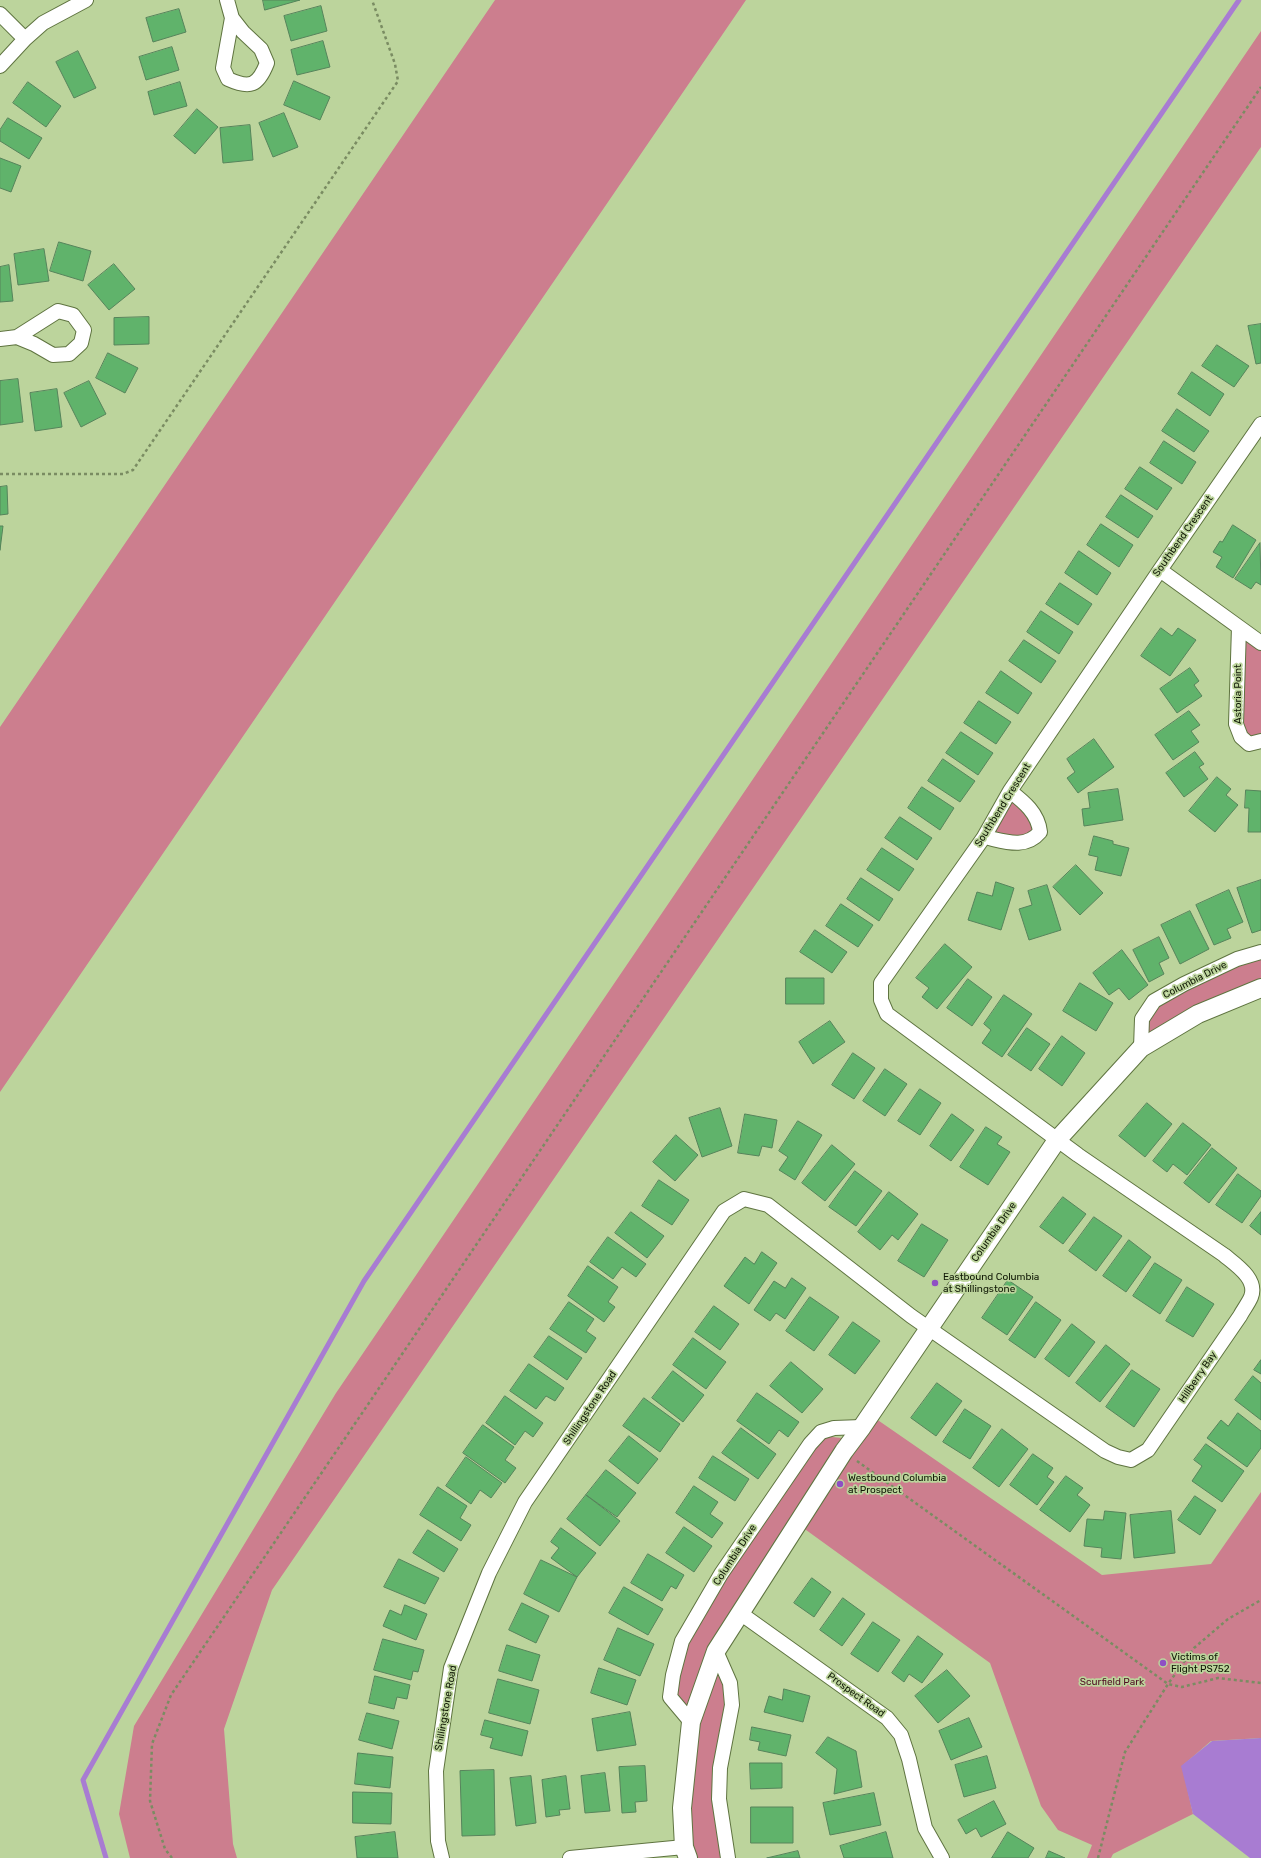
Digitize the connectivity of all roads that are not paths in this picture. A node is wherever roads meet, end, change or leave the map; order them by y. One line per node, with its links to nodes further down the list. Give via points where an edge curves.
1 (86, 0): 5 (street, via 43,23)
2 (227, 0): 4 (street)
3 (0, 14): 5 (street)
4 (232, 18)
5 (25, 39): 6 (street)
6 (0, 65)
7 (17, 337): 8 (street)
8 (0, 339)
9 (1261, 424): 10 (street, Southbend Crescent)
10 (1160, 570): 11 (street); 14 (street, Southbend Crescent)
11 (1239, 627): 12 (street); 13 (street, Astoria Point, via 1236,724 1241,737 1249,744)
12 (1261, 642)
13 (1261, 741)
14 (1010, 792): 15 (street, Southbend Crescent); 15 (street, via 1035,816 1040,832 1035,839 1027,843)
15 (984, 837): 19 (street, Southbend Crescent, via 881,983 881,1000 887,1014)
16 (1261, 952): 18 (street, Columbia Drive, via 1237,959 1154,1001 1142,1019)
17 (1261, 988): 18 (street, Columbia Drive, via 1198,1014)
18 (1142, 1048): 19 (street, Columbia Drive)
19 (1058, 1140): 20 (street, Columbia Drive); 20 (street, Hillberry Bay, via 1224,1255 1241,1268 1252,1282 1251,1296 1240,1316 1162,1431 1148,1450 1131,1460 1118,1457)
20 (928, 1328): 21 (street, Columbia Drive); 26 (street, Shillingstone Road, via 768,1205 744,1199 724,1211 525,1502 488,1573 451,1668 436,1771 438,1841)
21 (862, 1427): 22 (street, Columbia Drive); 24 (street, Columbia Drive, via 834,1428 821,1432 810,1444 721,1574 682,1641 670,1697)
22 (740, 1613): 23 (street, Columbia Drive); 29 (street, Prospect Road, via 887,1718 901,1735 925,1828)
23 (716, 1651): 24 (street, Columbia Drive); 28 (street, via 730,1683 732,1705 720,1768 720,1791)
24 (691, 1722): 25 (street, Columbia Drive, via 682,1808)
25 (686, 1852): 27 (street)
26 (442, 1858)
27 (570, 1858)
28 (728, 1858)
29 (942, 1858)

